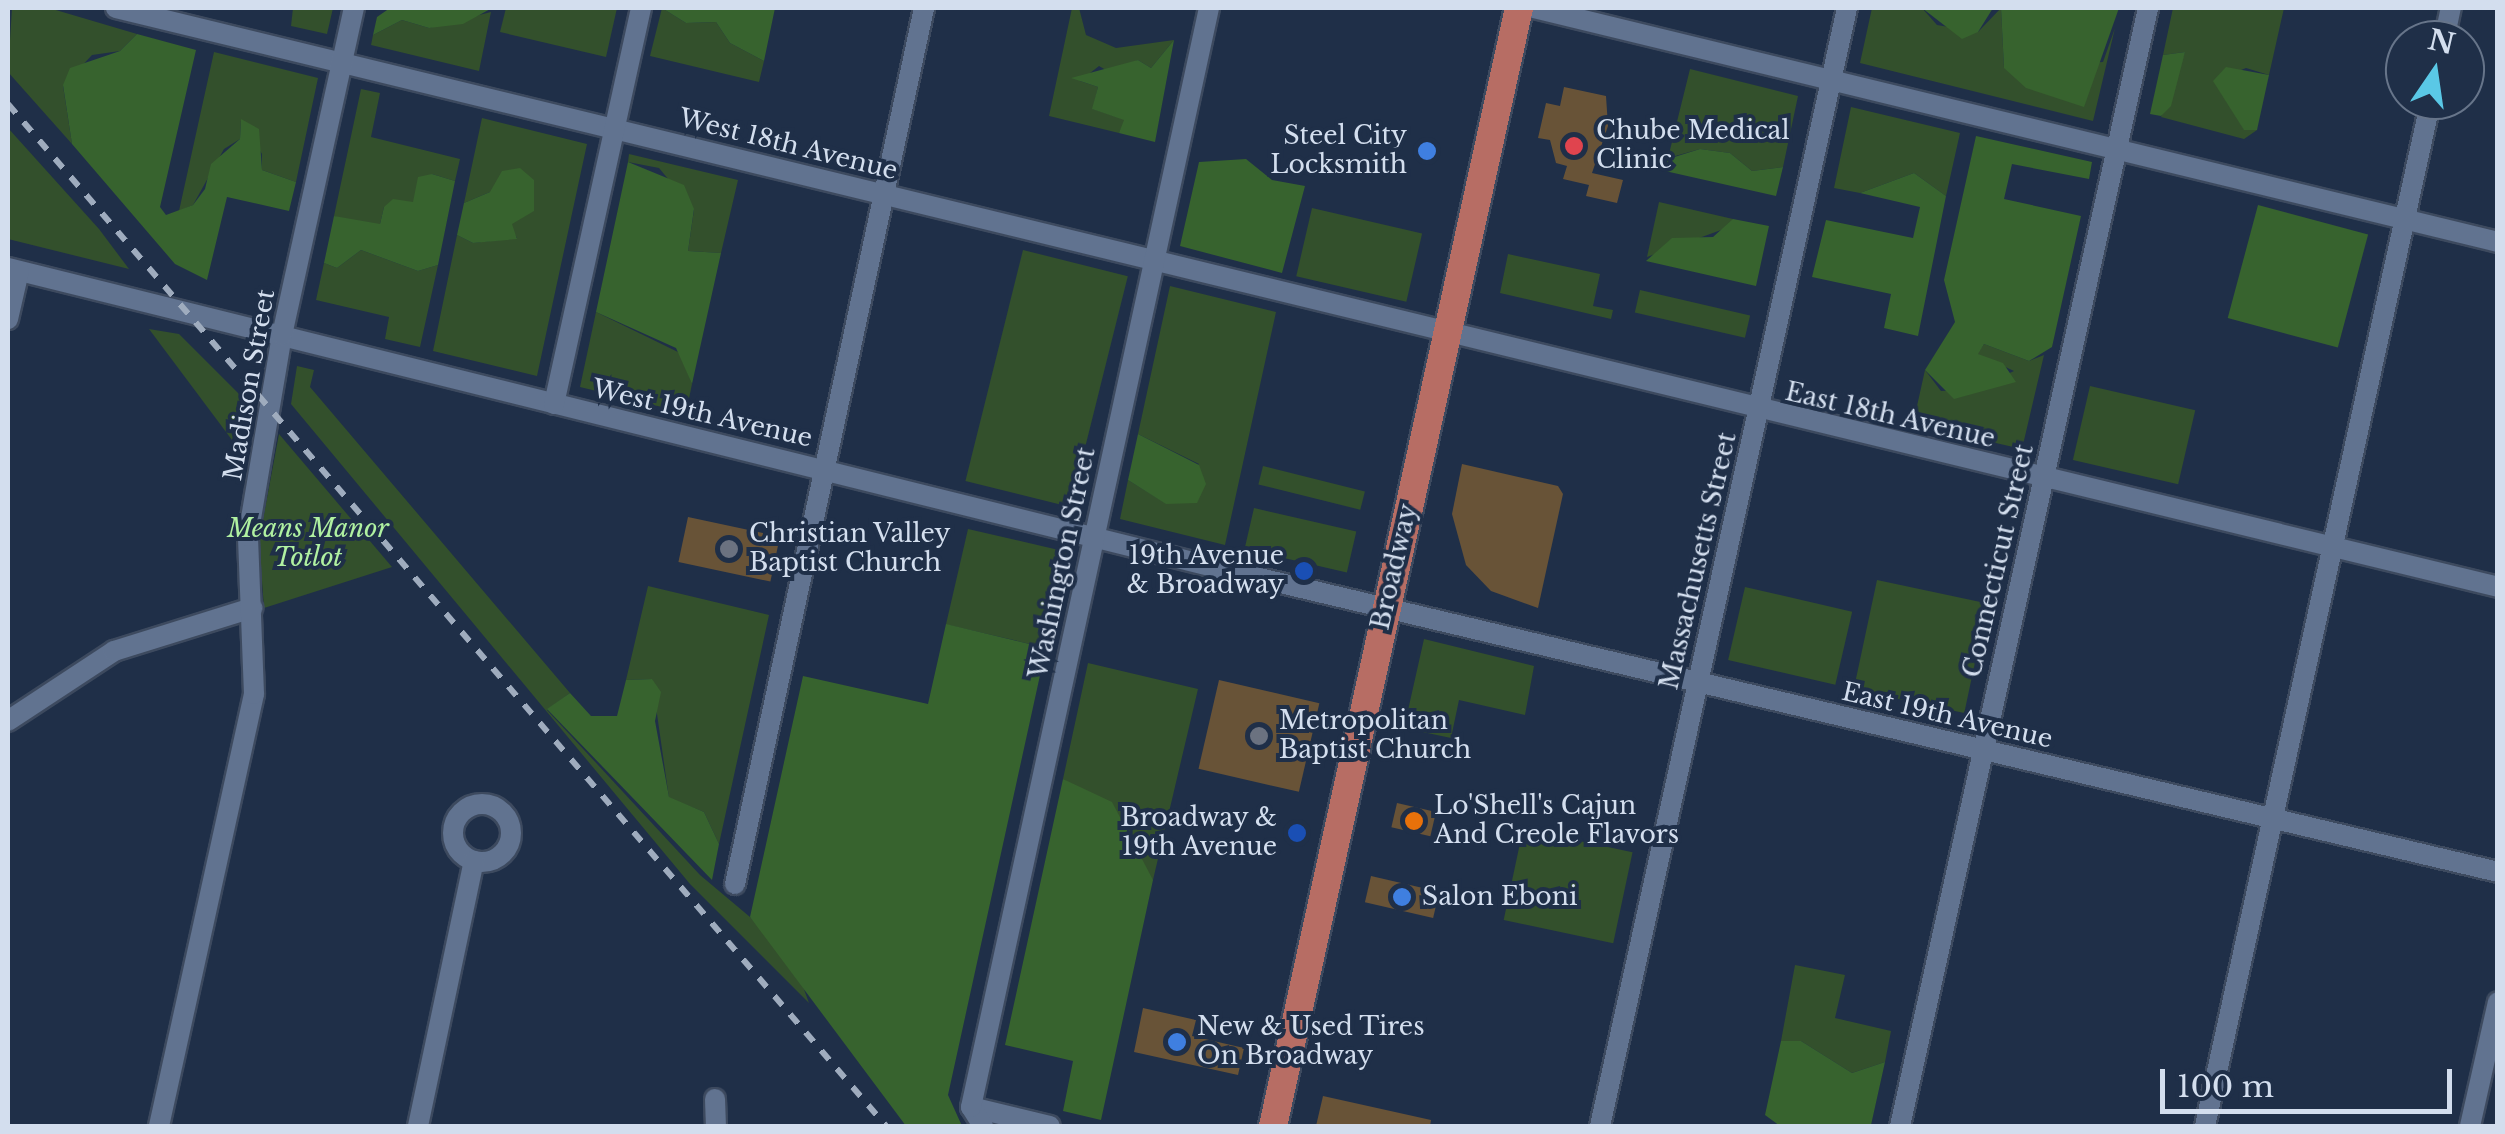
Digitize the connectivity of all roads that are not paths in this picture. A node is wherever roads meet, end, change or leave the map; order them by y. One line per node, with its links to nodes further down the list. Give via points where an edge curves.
1 (116, 8): 10 (street, West 18th Avenue)
2 (354, 8): 10 (street, Madison Street)
3 (641, 8): 13 (street)
4 (924, 8): 15 (street)
5 (1209, 8): 18 (street, Washington Street)
6 (1519, 8): 22 (main road, Broadway)
7 (1534, 8): 11 (street)
8 (1847, 8): 11 (street, Massachusetts Street)
9 (2148, 8): 14 (street, Connecticut Street)
10 (342, 62): 13 (street, West 18th Avenue); 21 (street, Madison Street)
11 (1831, 80): 14 (street); 24 (street, Massachusetts Street)
12 (2427, 120): 16 (street)
13 (615, 128): 15 (street, West 18th Avenue); 23 (street)
14 (2116, 149): 16 (street); 26 (street, Connecticut Street)
15 (884, 194): 18 (street, West 18th Avenue); 25 (street)
16 (2405, 219): 17 (street); 28 (street)
17 (2498, 242)
18 (1154, 259): 22 (street, West 18th Avenue); 27 (street, Washington Street)
19 (14, 270): 20 (street); 21 (street, West 19th Avenue)
20 (8, 319)
21 (282, 336): 23 (street, West 19th Avenue); 30 (street, Madison Street, via 248,536)
22 (1447, 336): 24 (street, East 18th Avenue); 31 (main road, Broadway)
23 (554, 404): 25 (street, West 19th Avenue)
24 (1758, 411): 26 (street, East 18th Avenue); 32 (street, Massachusetts Street)
25 (825, 469): 27 (street, West 19th Avenue); 38 (street)
26 (2044, 478): 28 (street, East 18th Avenue); 34 (street, Connecticut Street)
27 (1095, 535): 31 (street, West 19th Avenue); 41 (street, Washington Street)
28 (2333, 548): 29 (street, East 18th Avenue); 35 (street)
29 (2498, 588)
30 (252, 608): 33 (street, via 114,651); 42 (street, Madison Street, via 254,694)
31 (1386, 608): 32 (street, East 19th Avenue); 47 (main road, Broadway)
32 (1697, 682): 34 (street, East 19th Avenue); 48 (street, Massachusetts Street)
33 (8, 720)
34 (1982, 750): 35 (street, East 19th Avenue); 49 (street, Connecticut Street)
35 (2272, 818): 37 (street, East 19th Avenue); 50 (street)
36 (474, 861): 43 (street)
37 (2498, 872)
38 (735, 884)
39 (2498, 1002): 51 (street)
40 (716, 1099): 44 (street)
41 (971, 1107): 45 (street); 46 (street)
42 (159, 1126)
43 (418, 1126)
44 (716, 1126)
45 (983, 1126)
46 (1050, 1126)
47 (1273, 1126)
48 (1600, 1126)
49 (1900, 1126)
50 (2205, 1126)
51 (2470, 1126)

